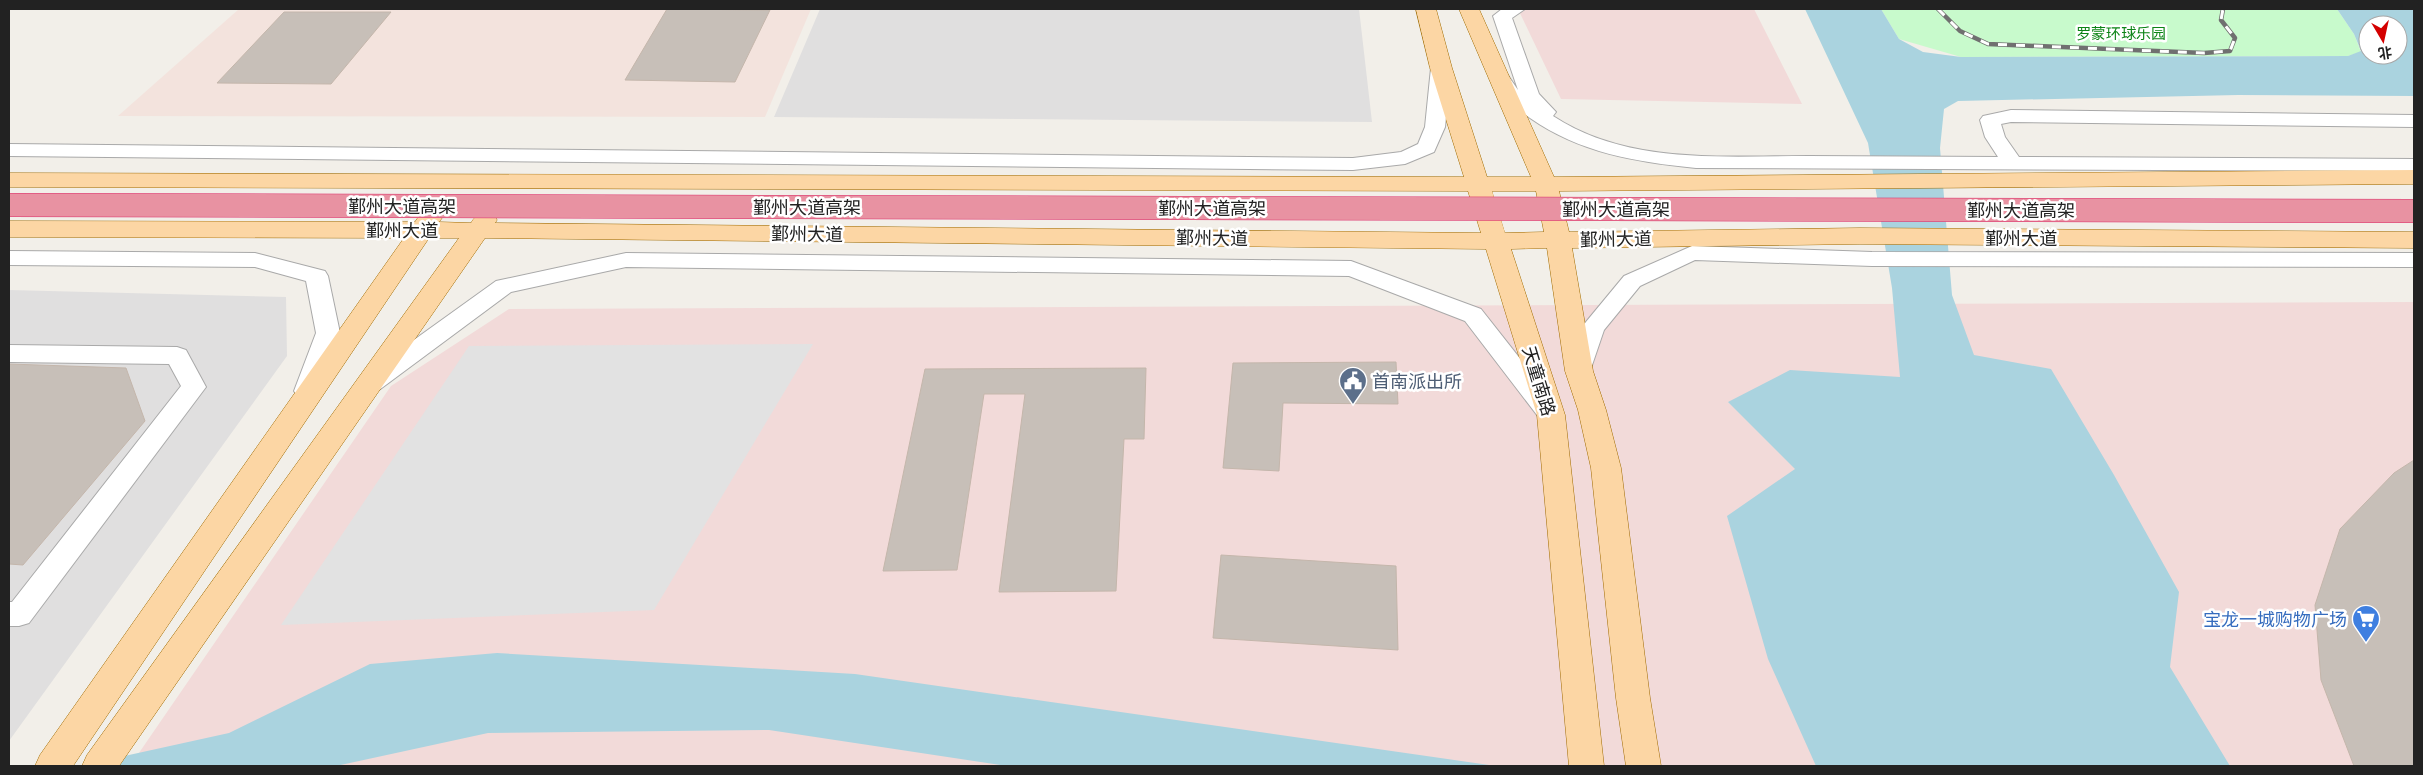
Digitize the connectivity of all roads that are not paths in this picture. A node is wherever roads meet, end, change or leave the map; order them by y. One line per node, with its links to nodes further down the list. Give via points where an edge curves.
1 (1426, 9): 4 (main road, 天童南路)
2 (1469, 9): 5 (main road)
3 (1516, 9): 7 (street, via 1502,16 1530,96)
4 (1441, 68): 8 (street, via 1435,127 1427,148 1405,158 1353,164); 15 (main road, 天童南路)
5 (1496, 68): 7 (street, via 1506,91); 16 (main road)
6 (2414, 121): 9 (street, via 2011,116 1990,120 1995,137)
7 (1564, 130): 9 (street, via 1588,144 1641,157 1696,162)
8 (9, 150)
9 (2013, 164): 10 (street)
10 (2414, 165)
11 (2414, 177): 16 (main road)
12 (9, 180): 13 (main road)
13 (454, 182): 14 (main road); 22 (main road)
14 (512, 182): 15 (main road); 23 (main road)
15 (1478, 183): 16 (main road); 26 (main road, 天童南路)
16 (1546, 184): 24 (main road)
17 (9, 191): 18 (highway, 鄞州大道高架)
18 (2414, 192)
19 (9, 205): 20 (highway, 鄞州大道高架, bridge)
20 (2414, 211)
21 (9, 229): 22 (main road, 鄞州大道)
22 (422, 230): 23 (main road, 鄞州大道); 33 (main road)
23 (477, 231): 26 (main road, 鄞州大道); 32 (main road)
24 (1558, 240): 26 (main road, 鄞州大道); 27 (main road, 鄞州大道, via 1860,236); 31 (main road)
25 (2414, 240): 27 (main road, 鄞州大道)
26 (1495, 242): 34 (main road, 天童南路)
27 (1968, 248): 29 (street); 31 (street, via 1872,258 1692,253 1632,281 1593,328)
28 (9, 258): 33 (street, via 255,260 317,276 328,333)
29 (2414, 260)
30 (9, 352): 35 (street, via 177,356 194,387 19,614)
31 (1578, 370): 39 (main road, via 1606,468)
32 (368, 386): 34 (street, via 504,286 626,260 1351,269 1473,315); 37 (main road)
33 (301, 406): 36 (main road)
34 (1551, 415): 38 (main road, 天童南路)
35 (9, 614)
36 (52, 766)
37 (99, 766)
38 (1586, 766)
39 (1644, 766)

